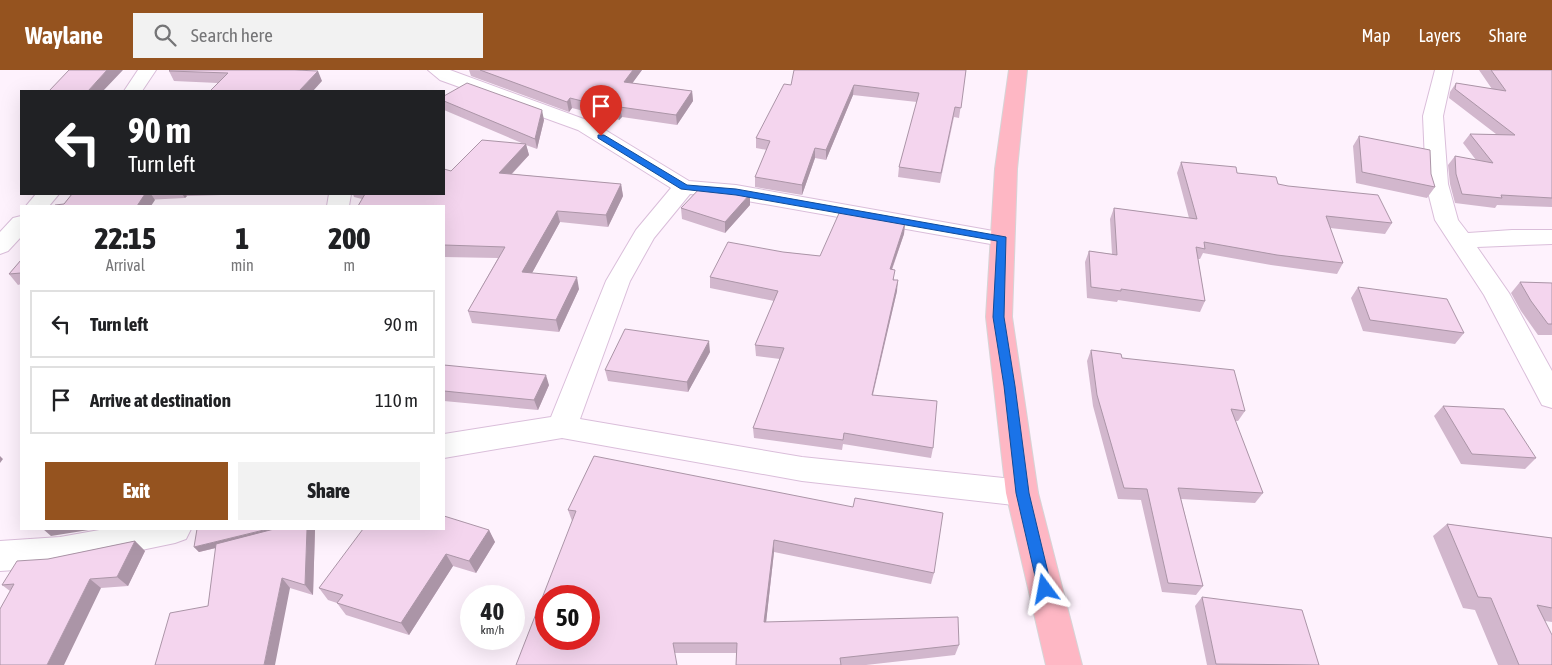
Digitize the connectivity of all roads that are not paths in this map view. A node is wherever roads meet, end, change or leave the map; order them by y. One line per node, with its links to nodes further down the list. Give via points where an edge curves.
1 (147, 70): 5 (street)
2 (1018, 70): 11 (main road, via 1006,169)
3 (1444, 70): 12 (street, via 1433,116 1437,184 1447,220)
4 (440, 78): 6 (street, via 585,126)
5 (134, 90)
6 (684, 187): 11 (street, via 736,192); 15 (street, via 644,235 618,281)
7 (47, 195): 8 (street)
8 (37, 205)
9 (20, 224): 13 (street)
10 (1552, 238): 12 (street)
11 (1002, 239): 17 (main road, via 999,317)
12 (1460, 241): 14 (street, via 1496,293)
13 (0, 246)
14 (1552, 397)
15 (562, 427): 16 (street); 17 (street, via 802,469)
16 (445, 446)
17 (1022, 493): 20 (main road)
18 (168, 530): 19 (street, via 60,552)
19 (0, 556)
20 (1064, 665)

